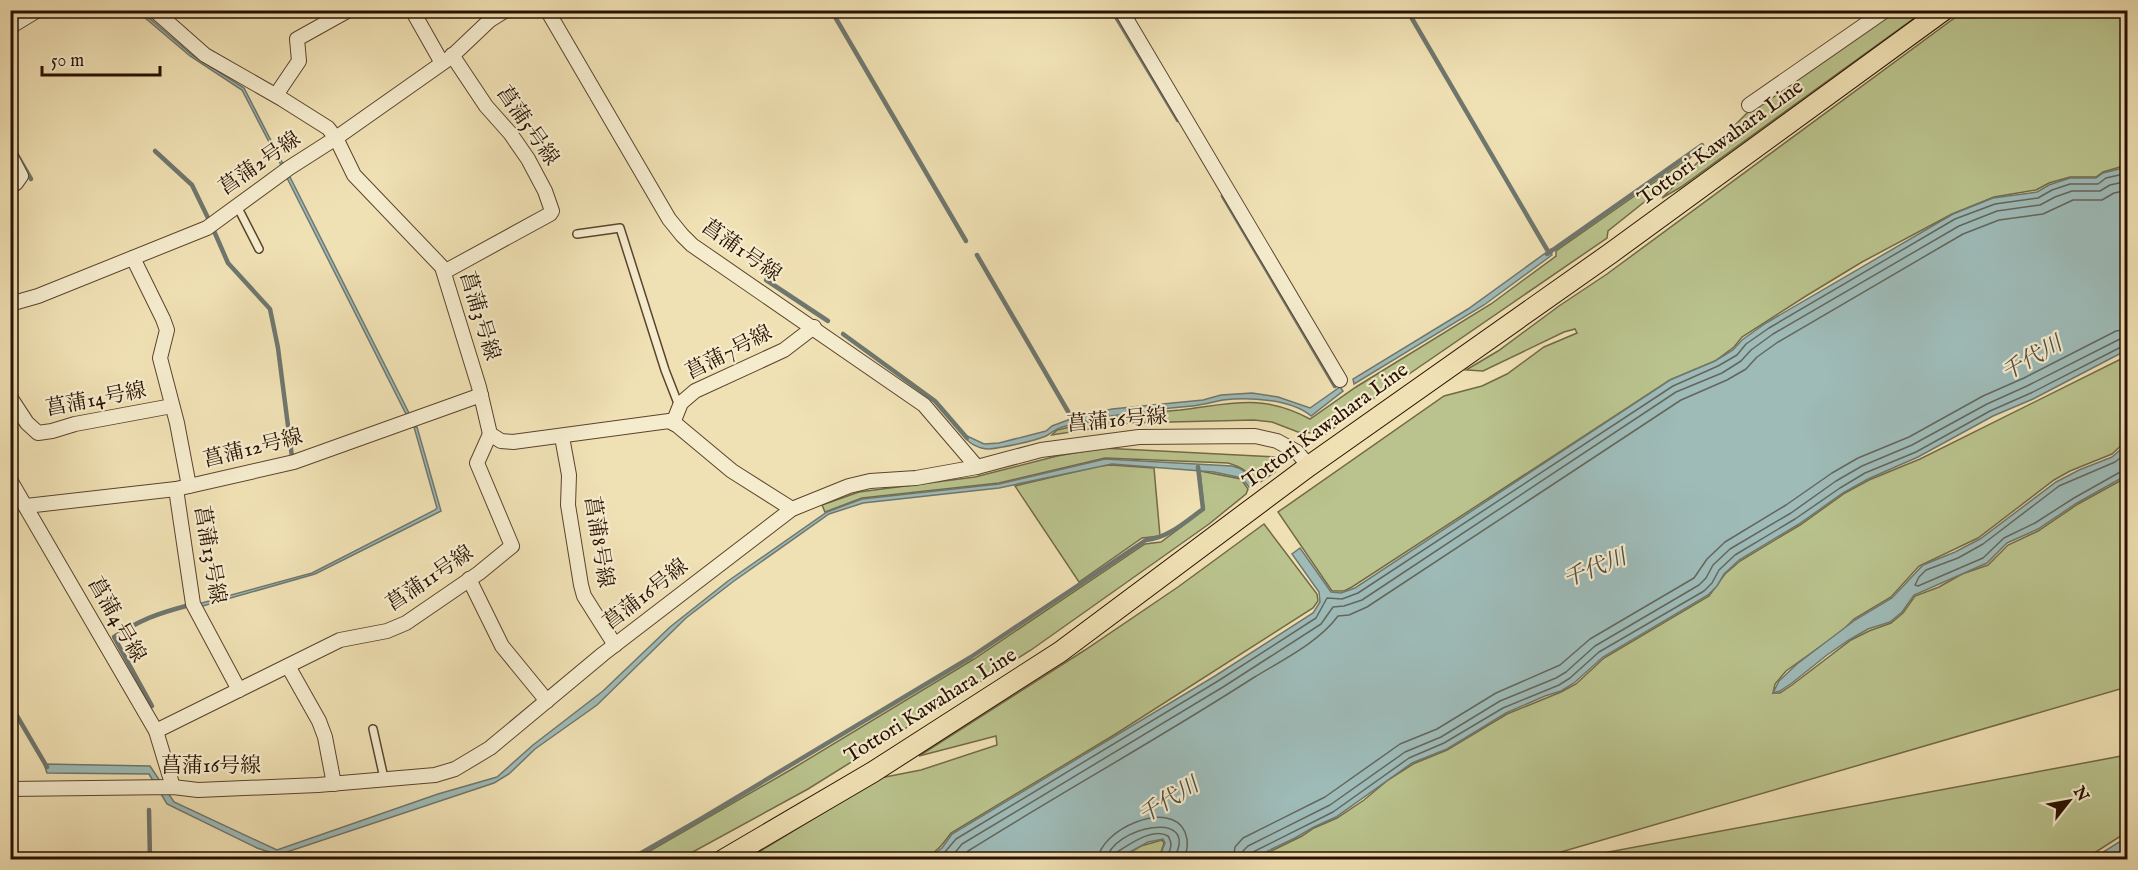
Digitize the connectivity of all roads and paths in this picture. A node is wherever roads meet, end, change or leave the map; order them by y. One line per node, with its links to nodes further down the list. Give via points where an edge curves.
1 (38, 10): 10 (street)
2 (153, 10): 12 (street, 菖蒲3号線, via 205,55)
3 (349, 10): 12 (street, via 297,39 299,61)
4 (412, 10): 11 (street, 菖蒲5号線)
5 (506, 10): 11 (street, 菖蒲2号線)
6 (546, 10): 23 (street, 菖蒲1号線, via 676,228 692,244)
7 (1121, 10): 24 (street)
8 (1886, 10): 13 (street)
9 (1944, 10): 32 (main road, Tottori Kawahara Line, via 1611,253)
10 (10, 27)
11 (447, 59): 14 (street, 菖蒲2号線); 21 (street, 菖蒲5号線, via 528,159 552,211)
12 (276, 95): 14 (street, 菖蒲3号線, via 328,128)
13 (1749, 105)
14 (336, 138): 17 (street, 菖蒲2号線); 21 (street, 菖蒲3号線, via 354,175)
15 (10, 155): 16 (street, via 21,176)
16 (10, 187)
17 (237, 206): 19 (lane); 20 (street, 菖蒲2号線, via 207,228)
18 (577, 234): 28 (lane, via 620,228)
19 (259, 249)
20 (133, 258): 22 (street, 菖蒲2号線); 27 (street, 菖蒲13号線, via 167,330 160,358)
21 (444, 272): 25 (street, 菖蒲3号線)
22 (10, 304)
23 (814, 327): 28 (street, 菖蒲7号線, via 784,350 696,391); 33 (street, 菖蒲1号線, via 924,405)
24 (1340, 380)
25 (481, 395): 30 (street, 菖蒲3号線); 35 (street, 菖蒲12号線, via 294,462)
26 (10, 397): 27 (street, 菖蒲14号線, via 38,433)
27 (172, 406): 35 (street, 菖蒲13号線)
28 (679, 406): 29 (street, 菖蒲7号線)
29 (673, 423): 31 (street); 37 (street, via 732,471)
30 (490, 434): 31 (street, via 513,442); 38 (street, 菖蒲11号線, via 477,463 512,546)
31 (562, 437): 39 (street, 菖蒲8号線, via 581,585)
32 (1309, 466): 33 (street, 菖蒲16号線, via 1297,452 1277,441 1255,436 1139,437 1041,450); 49 (main road, Tottori Kawahara Line, via 1016,682)
33 (977, 467): 37 (street, 菖蒲16号線, via 870,481)
34 (10, 480): 36 (street, 菖蒲4号線)
35 (183, 487): 36 (street, 菖蒲12号線); 41 (street, 菖蒲13号線, via 193,604)
36 (26, 506): 44 (street, 菖蒲4号線)
37 (792, 509): 39 (street, 菖蒲16号線)
38 (469, 579): 40 (street, 菖蒲11号線, via 406,623 387,631 340,640); 42 (street, via 502,646)
39 (615, 645): 42 (street, 菖蒲16号線)
40 (288, 666): 41 (street, 菖蒲11号線); 46 (street, via 319,721)
41 (239, 690): 44 (street, 菖蒲11号線)
42 (547, 701): 45 (street, 菖蒲16号線, via 490,748 455,769)
43 (373, 729): 45 (lane)
44 (156, 731): 47 (street, 菖蒲4号線)
45 (384, 778): 46 (street, 菖蒲16号線)
46 (334, 784): 47 (street, 菖蒲16号線, via 198,790)
47 (173, 787): 48 (street, 菖蒲16号線)
48 (10, 789)
49 (723, 860)

